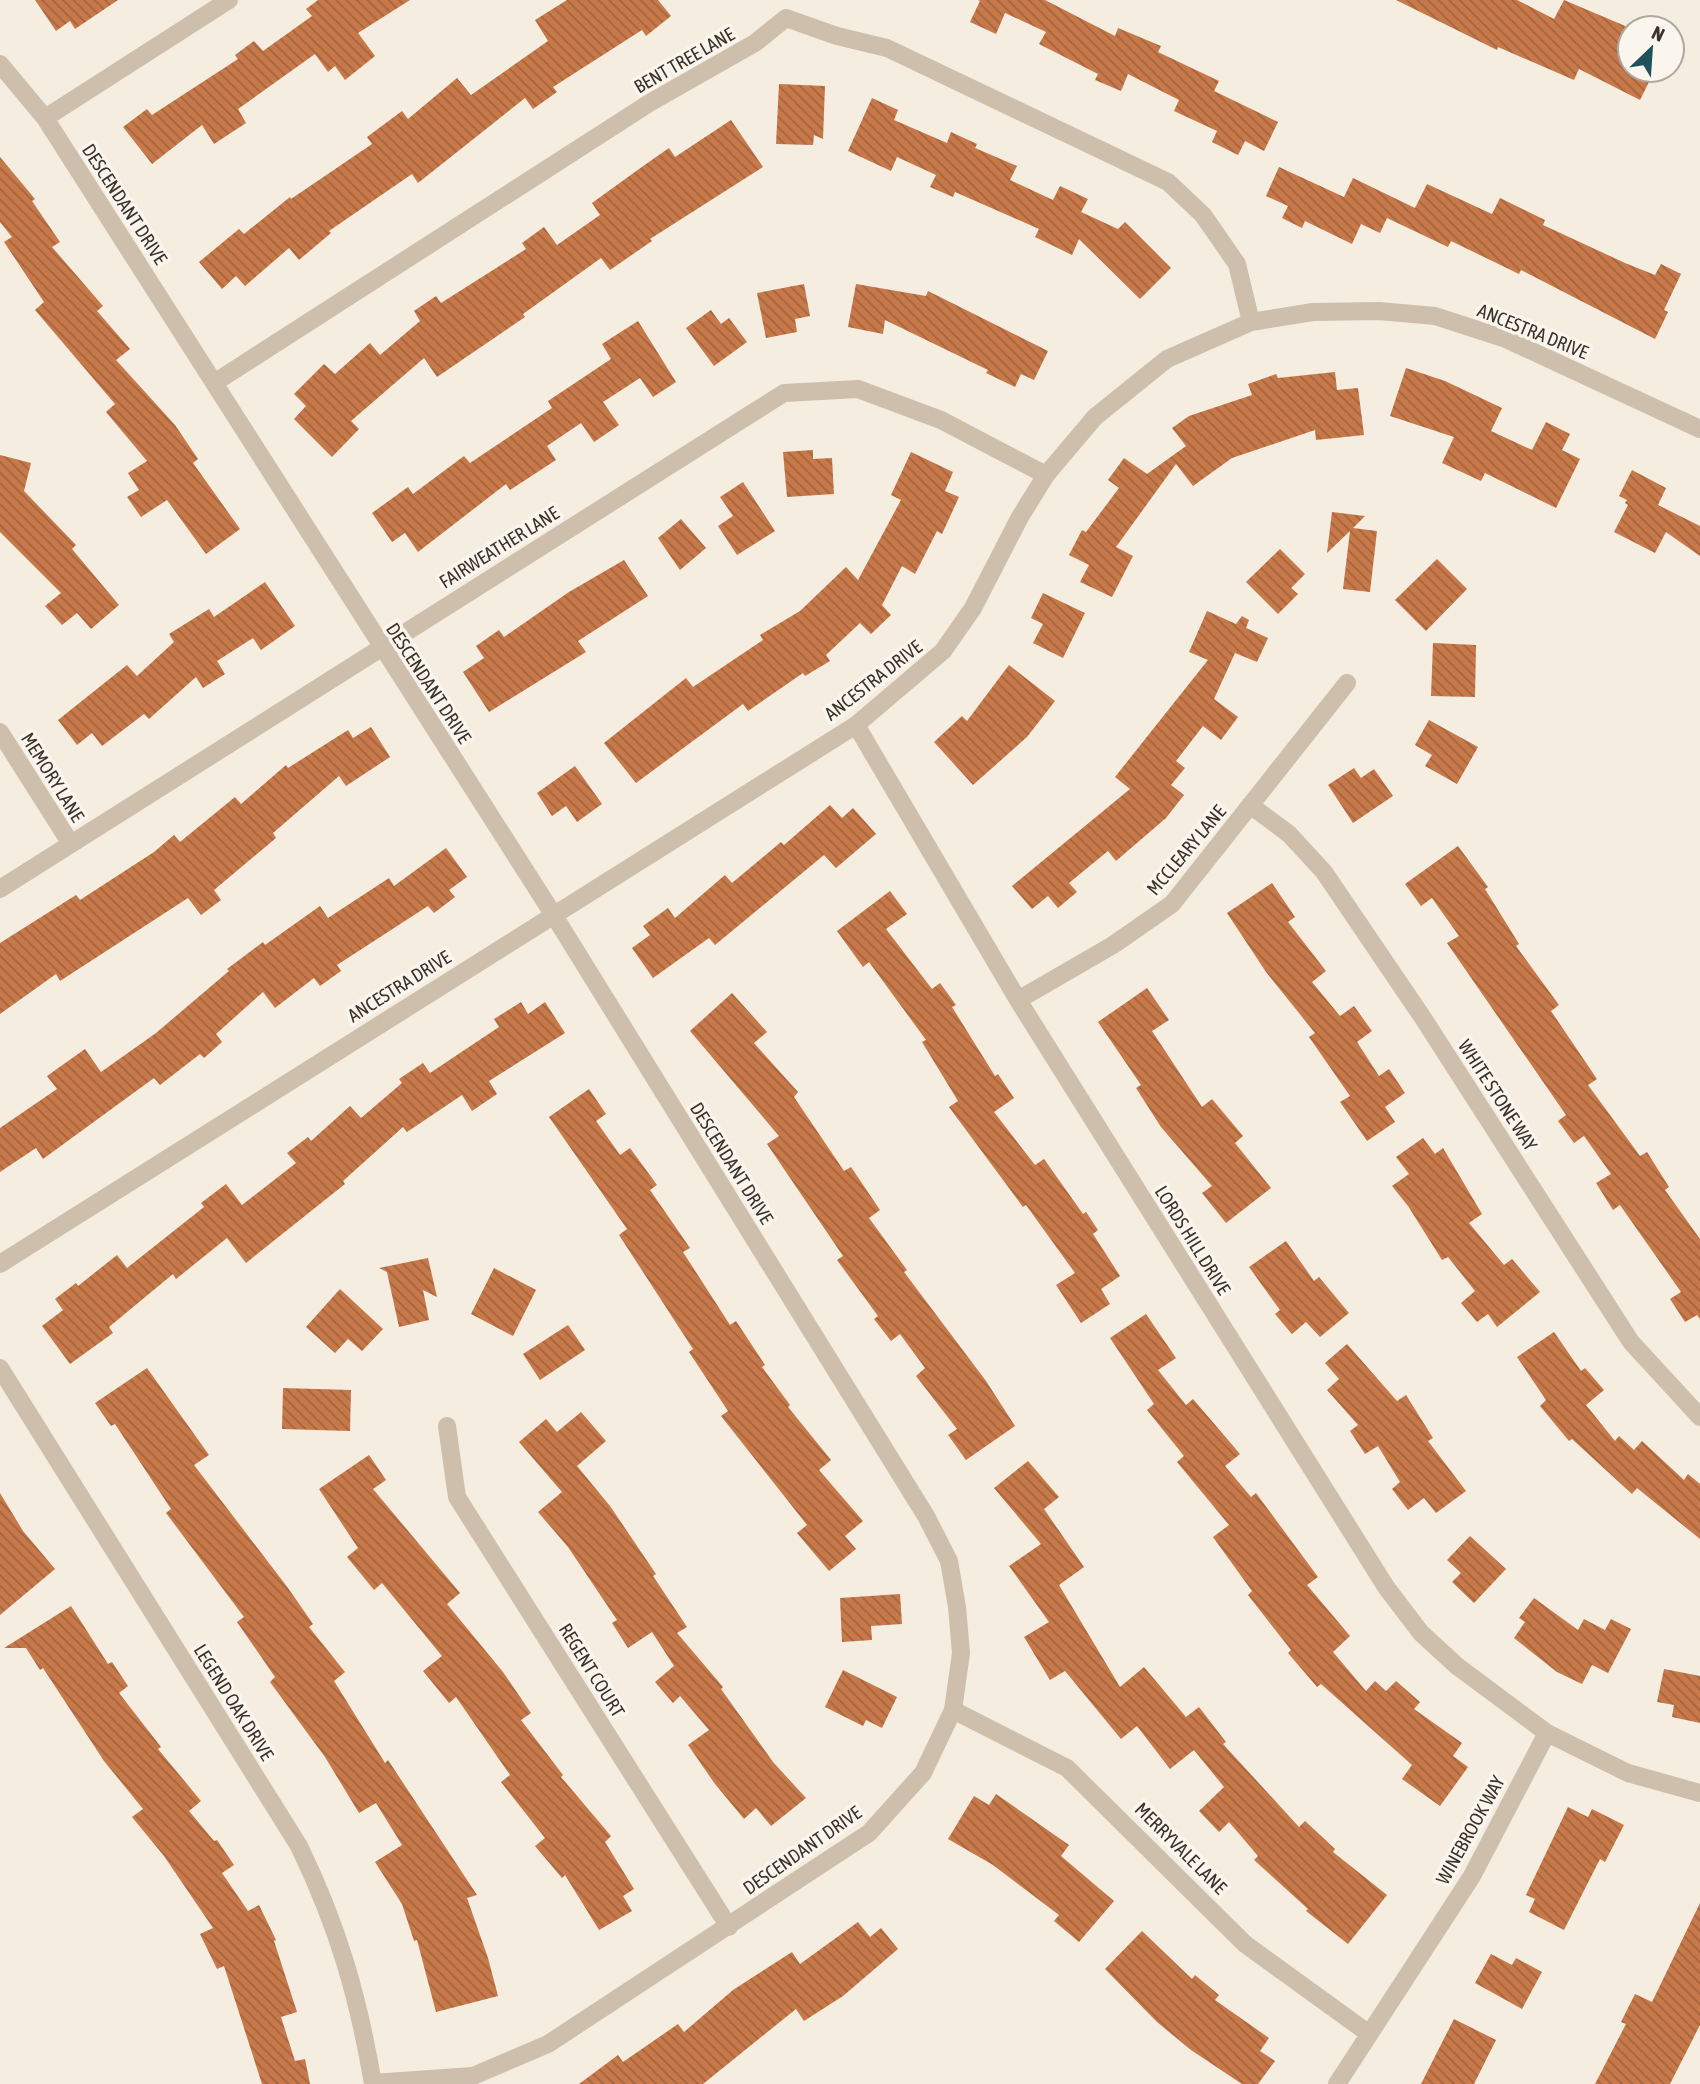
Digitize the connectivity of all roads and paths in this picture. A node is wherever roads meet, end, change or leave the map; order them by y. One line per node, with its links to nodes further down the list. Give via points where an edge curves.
1 (229, 0): 3 (street)
2 (0, 64): 3 (street, DESCENDANT DRIVE)
3 (45, 118): 5 (street, DESCENDANT DRIVE)
4 (1251, 322): 5 (street, BENT TREE LANE, via 1237,264 1203,215 1168,182 887,48 786,18 755,43 651,102); 6 (street, ANCESTRA DRIVE, via 1313,312 1435,316 1506,339); 7 (street, ANCESTRA DRIVE, via 1167,359 1095,417)
5 (215, 383): 8 (street, DESCENDANT DRIVE)
6 (1700, 429)
7 (1046, 475): 8 (street, FAIRWEATHER LANE, via 941,420 858,389 784,393); 10 (street, ANCESTRA DRIVE, via 973,608 943,652)
8 (380, 646): 13 (street, FAIRWEATHER LANE); 15 (street, DESCENDANT DRIVE)
9 (1348, 683): 12 (street, MCCLEARY LANE)
10 (856, 725): 15 (street, ANCESTRA DRIVE); 16 (street, LORDS HILL DRIVE)
11 (0, 732): 13 (street, MEMORY LANE)
12 (1250, 805): 16 (street, MCCLEARY LANE, via 1172,904 1114,945); 19 (street, WHITE STONE WAY, via 1289,834 1324,872 1631,1342)
13 (71, 844): 14 (street, FAIRWEATHER LANE)
14 (0, 889)
15 (553, 914): 17 (street, ANCESTRA DRIVE); 21 (street, DESCENDANT DRIVE, via 926,1516 949,1561 961,1653)
16 (1018, 1000): 22 (street, LORDS HILL DRIVE, via 1386,1587 1421,1633 1457,1666)
17 (0, 1264)
18 (0, 1368): 26 (street, LEGEND OAK DRIVE, via 299,1846 349,1965)
19 (1700, 1417)
20 (447, 1426): 24 (street, REGENT COURT, via 457,1497)
21 (953, 1710): 24 (street, DESCENDANT DRIVE, via 923,1773 869,1833); 25 (street, MERRYVALE LANE, via 1067,1768 1245,1944)
22 (1547, 1732): 23 (street, via 1628,1773); 25 (street, WINEBROOK WAY, via 1472,1875)
23 (1700, 1793)
24 (729, 1927): 26 (street, DESCENDANT DRIVE, via 548,2044 473,2077)
25 (1368, 2033): 27 (street, WINEBROOK WAY)
26 (373, 2083)
27 (1337, 2084)

